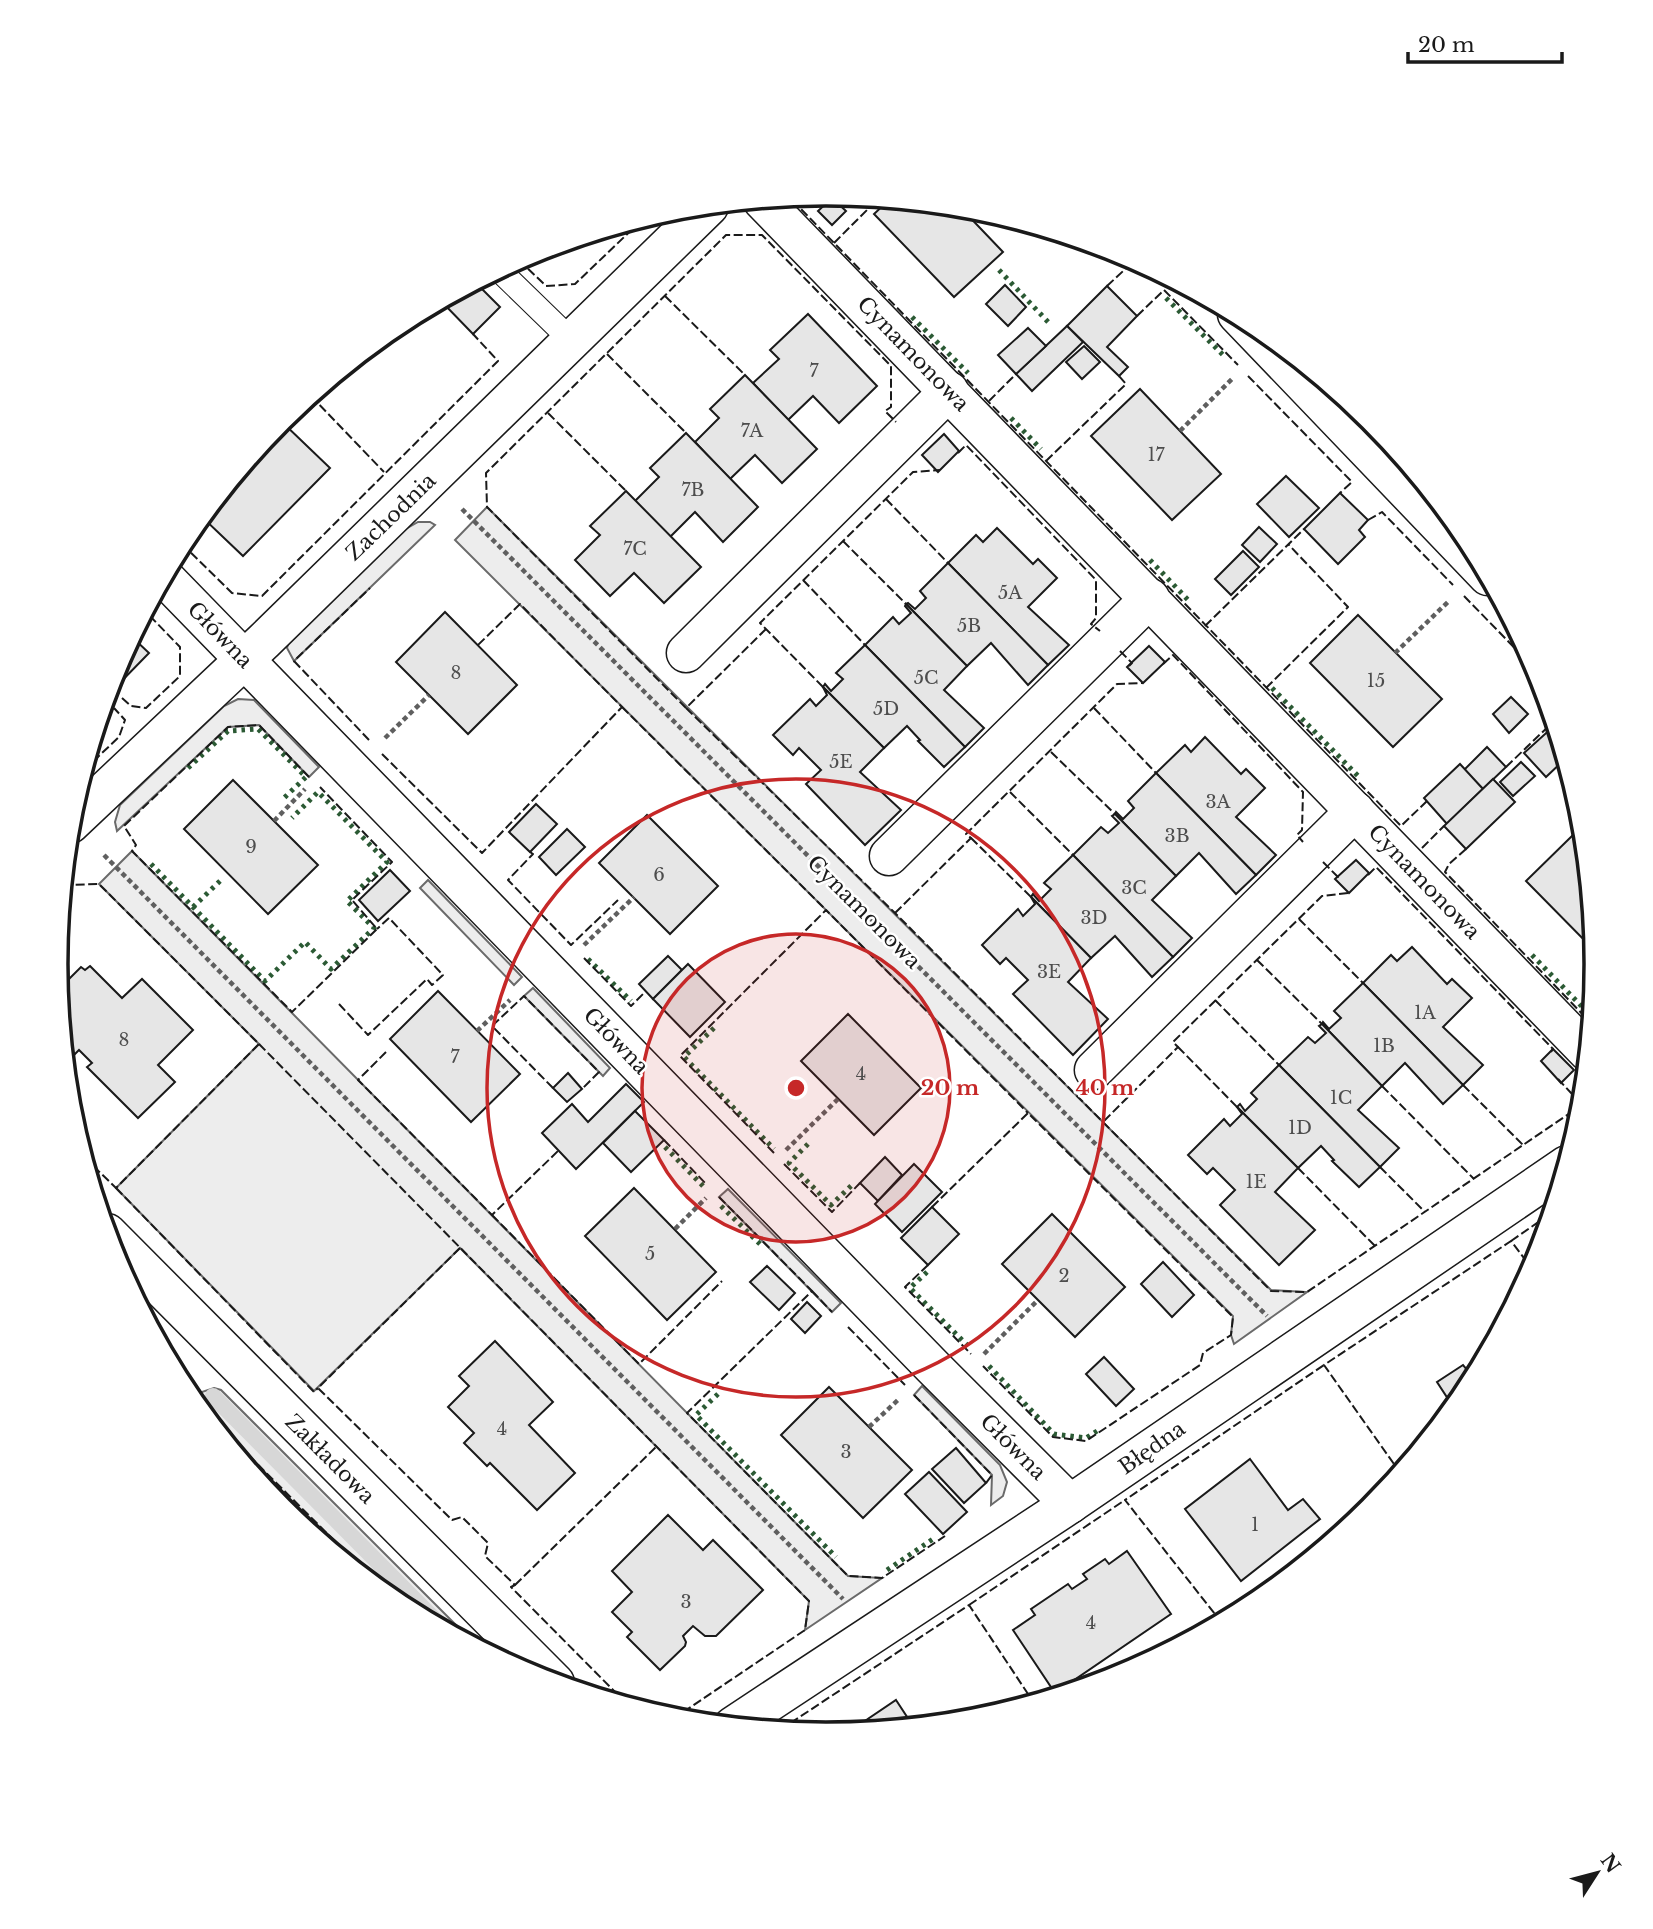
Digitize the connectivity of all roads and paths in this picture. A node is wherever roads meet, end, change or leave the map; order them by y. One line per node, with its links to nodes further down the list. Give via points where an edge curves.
1 (770, 209): 7 (street, Cynamonowa)
2 (696, 218): 4 (street, Zachodnia)
3 (506, 277): 4 (lane)
4 (570, 339): 9 (street, Zachodnia)
5 (1295, 369): 10 (street)
6 (1238, 373): 8 (path)
7 (949, 391): 13 (street, Cynamonowa); 14 (street)
8 (1180, 431)
9 (432, 478): 16 (street, Zachodnia); 32 (path, Cynamonowa, via 1274,1323)
10 (1456, 542)
11 (171, 584): 16 (street, Główna)
12 (1454, 595): 15 (path)
13 (1150, 598): 20 (street, Cynamonowa); 22 (street)
14 (685, 653)
15 (1395, 653)
16 (243, 659): 19 (street, Zachodnia); 34 (street, Główna)
17 (429, 695): 18 (path)
18 (379, 743)
19 (85, 810)
20 (1355, 811): 25 (street, Cynamonowa); 26 (street)
21 (80, 833): 35 (path)
22 (889, 856)
23 (634, 897): 24 (path)
24 (579, 950)
25 (1580, 1044)
26 (1094, 1070)
27 (838, 1099): 28 (path)
28 (782, 1153)
29 (1556, 1173): 32 (street, Błędna)
30 (124, 1250): 36 (street, Zakładowa)
31 (1038, 1300): 33 (path)
32 (1292, 1350): 34 (street, Błędna)
33 (980, 1358)
34 (1070, 1504): 37 (street, Błędna)
35 (843, 1599)
36 (536, 1665)
37 (745, 1718)

